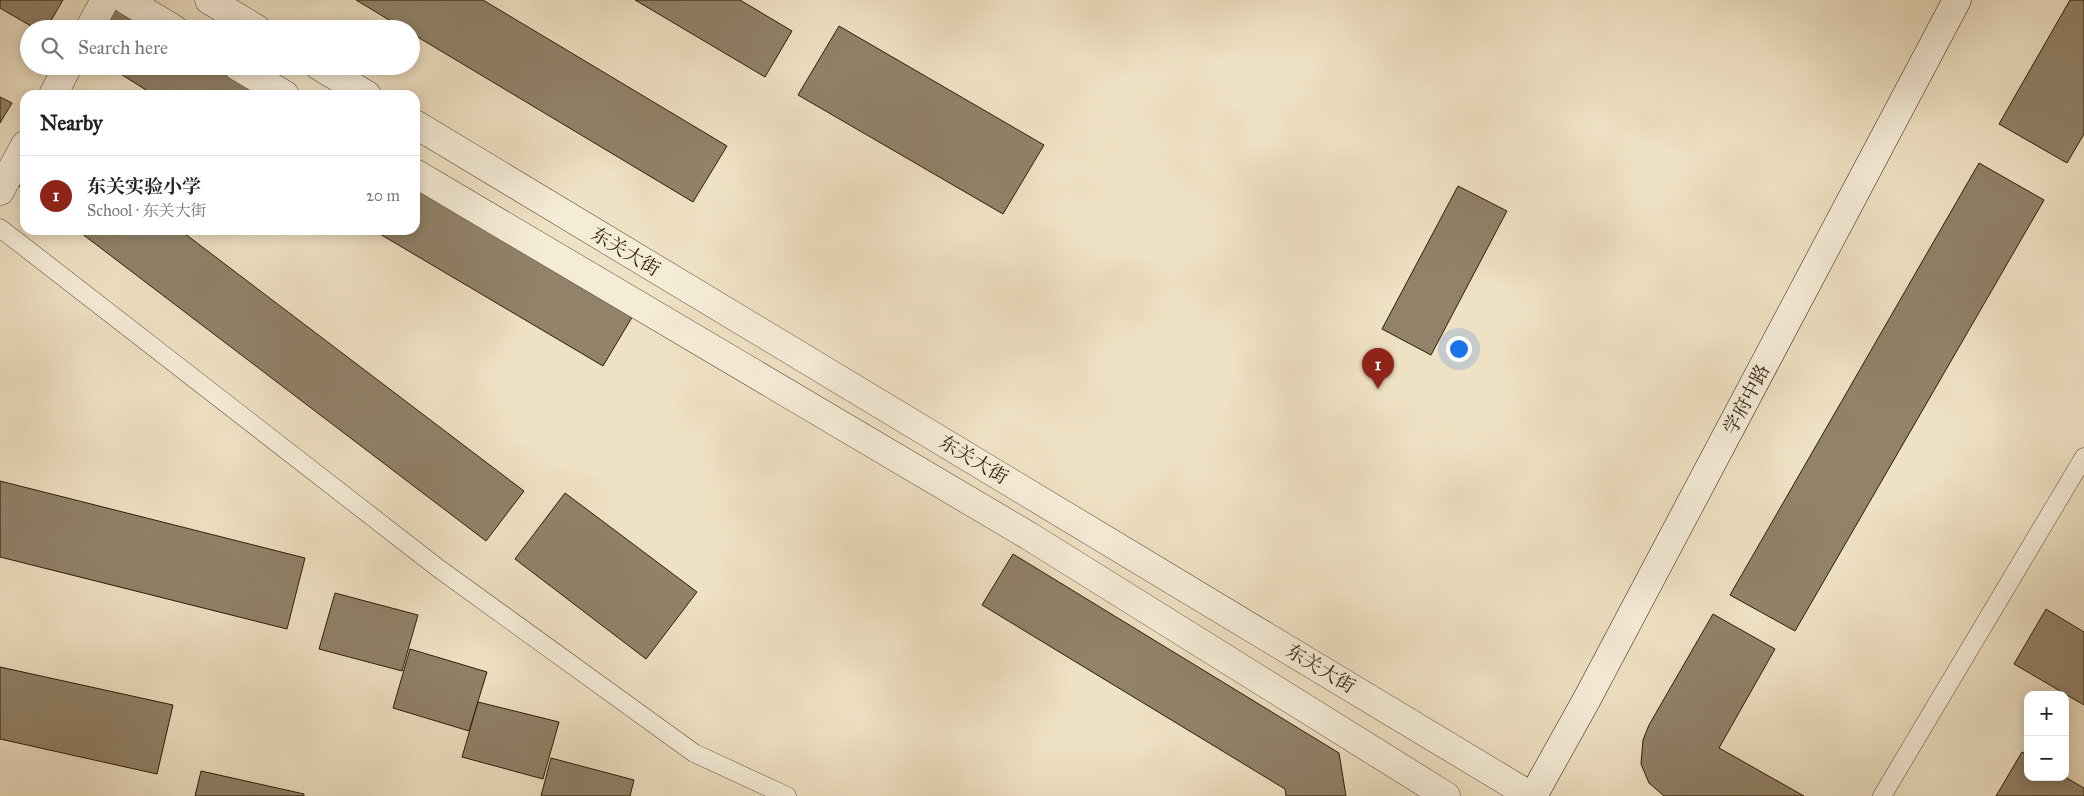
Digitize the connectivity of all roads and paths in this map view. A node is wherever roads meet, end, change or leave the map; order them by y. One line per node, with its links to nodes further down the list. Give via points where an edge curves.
1 (105, 0): 5 (street)
2 (126, 0): 6 (street)
3 (209, 0): 7 (street)
4 (1957, 0): 22 (street, 学府中路, via 1587,699)
5 (94, 20)
6 (159, 20)
7 (242, 20)
8 (63, 75): 11 (street)
9 (252, 75): 12 (street)
10 (334, 75): 13 (street)
11 (56, 90)
12 (277, 90)
13 (359, 90)
14 (420, 127): 22 (street, 东关大街)
15 (20, 155): 17 (street)
16 (420, 175): 21 (street, 东关大街, via 1029,536)
17 (0, 191)
18 (0, 228): 20 (lane, via 438,568 678,742 694,753)
19 (2084, 456): 23 (lane)
20 (787, 796)
21 (1446, 796)
22 (1532, 796)
23 (1882, 796)

